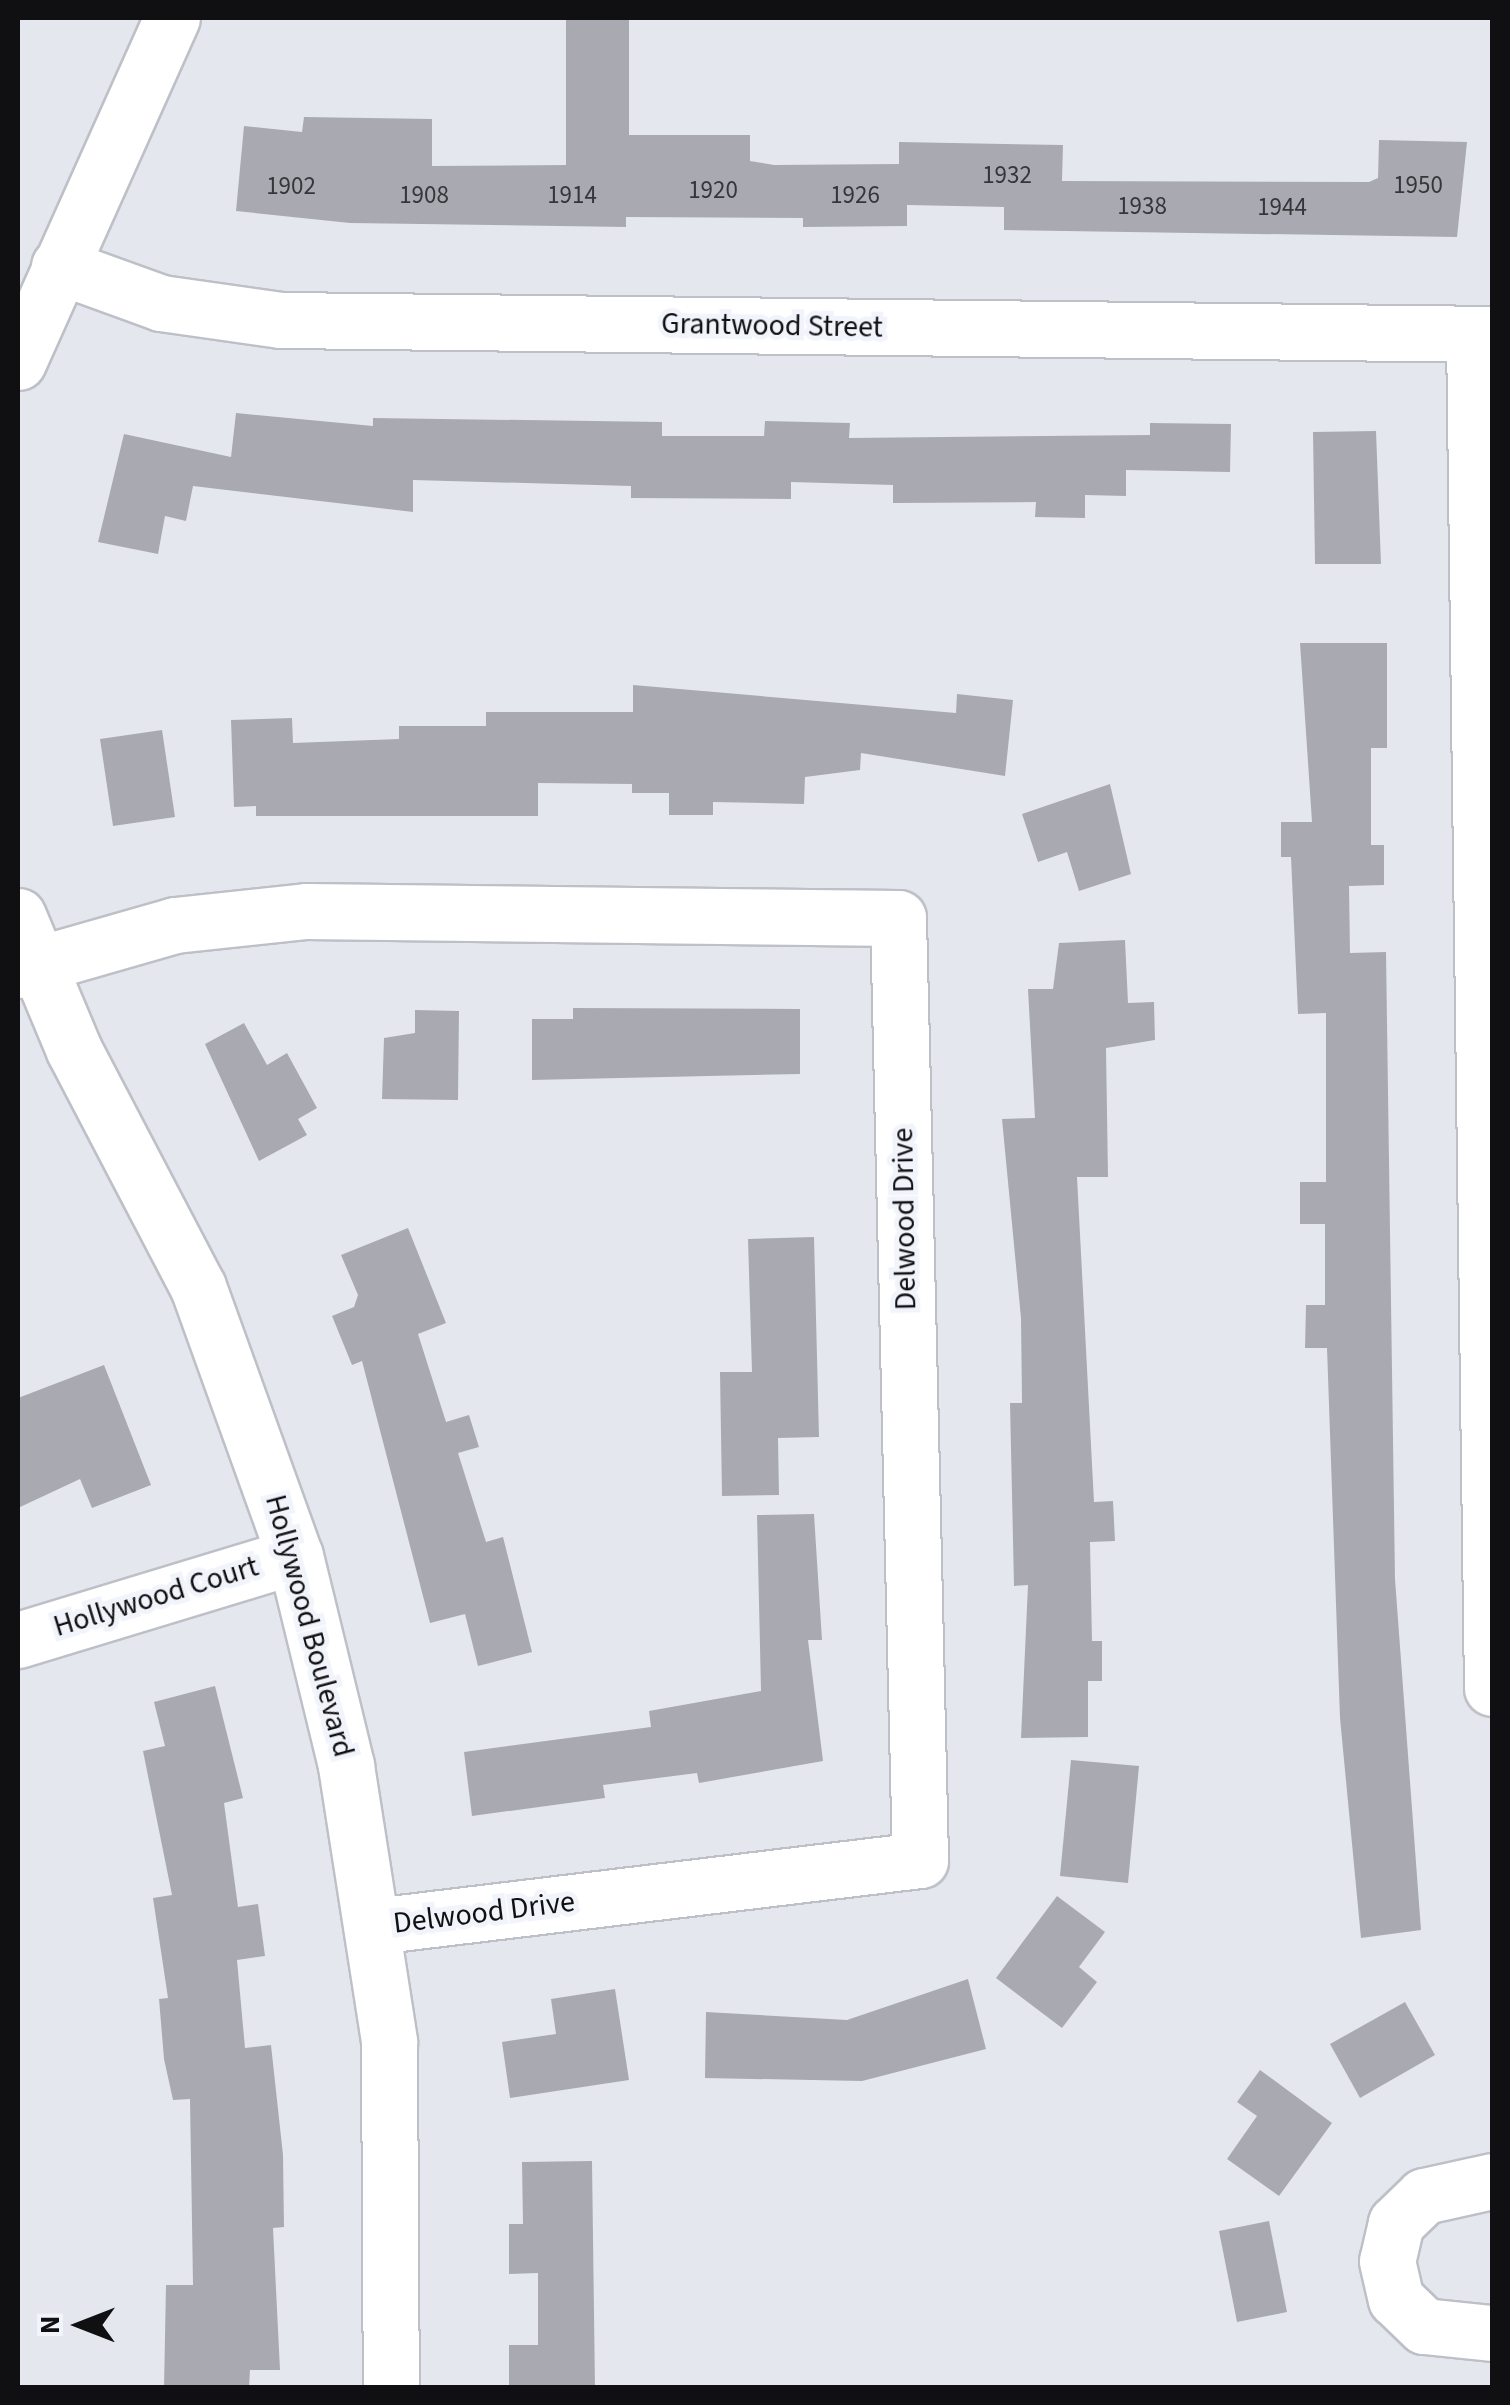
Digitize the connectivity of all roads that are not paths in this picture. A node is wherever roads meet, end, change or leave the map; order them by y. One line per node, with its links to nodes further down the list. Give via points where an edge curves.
1 (172, 18): 2 (street)
2 (59, 266): 3 (street, Grantwood Street, via 161,303 281,320); 4 (street)
3 (1483, 334): 8 (street)
4 (18, 362)
5 (24, 950): 6 (street, Hollywood Boulevard, via 198,1288); 9 (street, Delwood Drive, via 306,912 898,918 920,1860)
6 (295, 1556): 7 (street, Hollywood Court); 9 (street, Hollywood Boulevard)
7 (18, 1640)
8 (1492, 1688)
9 (375, 1926): 12 (street, Hollywood Boulevard, via 389,2042)
10 (1492, 2180): 11 (street, via 1424,2196 1396,2223 1386,2261 1396,2298 1424,2326)
11 (1492, 2333)
12 (390, 2388)

